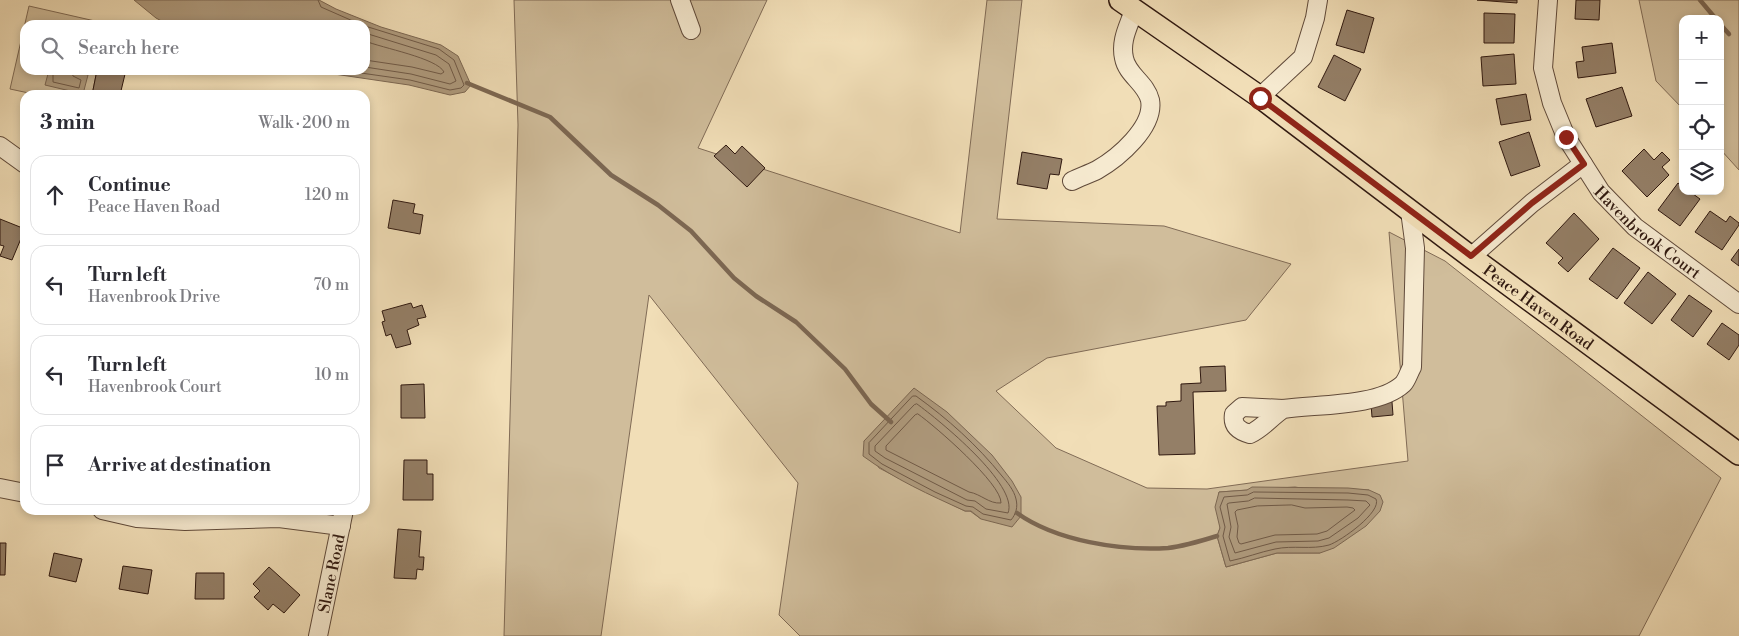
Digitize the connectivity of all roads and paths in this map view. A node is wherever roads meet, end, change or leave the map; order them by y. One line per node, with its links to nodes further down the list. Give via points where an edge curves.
1 (680, 0): 5 (street)
2 (1318, 0): 6 (street, via 1303,57)
3 (1548, 0): 9 (street, Havenbrook Court, via 1543,68 1552,103 1566,137)
4 (1127, 5): 6 (main road, Peace Haven Road); 10 (street, via 1124,58 1128,70 1144,87 1150,100 1148,118 1138,135 1118,155 1098,170)
5 (691, 30)
6 (1260, 98): 11 (main road, Peace Haven Road)
7 (0, 146): 8 (street)
8 (20, 160)
9 (1584, 164): 12 (street, via 1532,203); 13 (street, Havenbrook Court, via 1601,192 1635,226)
10 (1072, 181)
11 (1410, 211): 12 (main road, Peace Haven Road); 14 (street, via 1415,248 1412,366 1405,382 1391,393 1375,398)
12 (1471, 256): 15 (main road, Peace Haven Road)
13 (1739, 304)
14 (1283, 409)
15 (1739, 454)
16 (0, 488): 17 (street)
17 (20, 492)
18 (124, 515): 19 (street, via 185,521)
19 (343, 518): 20 (street, Slane Road)
20 (318, 636)

